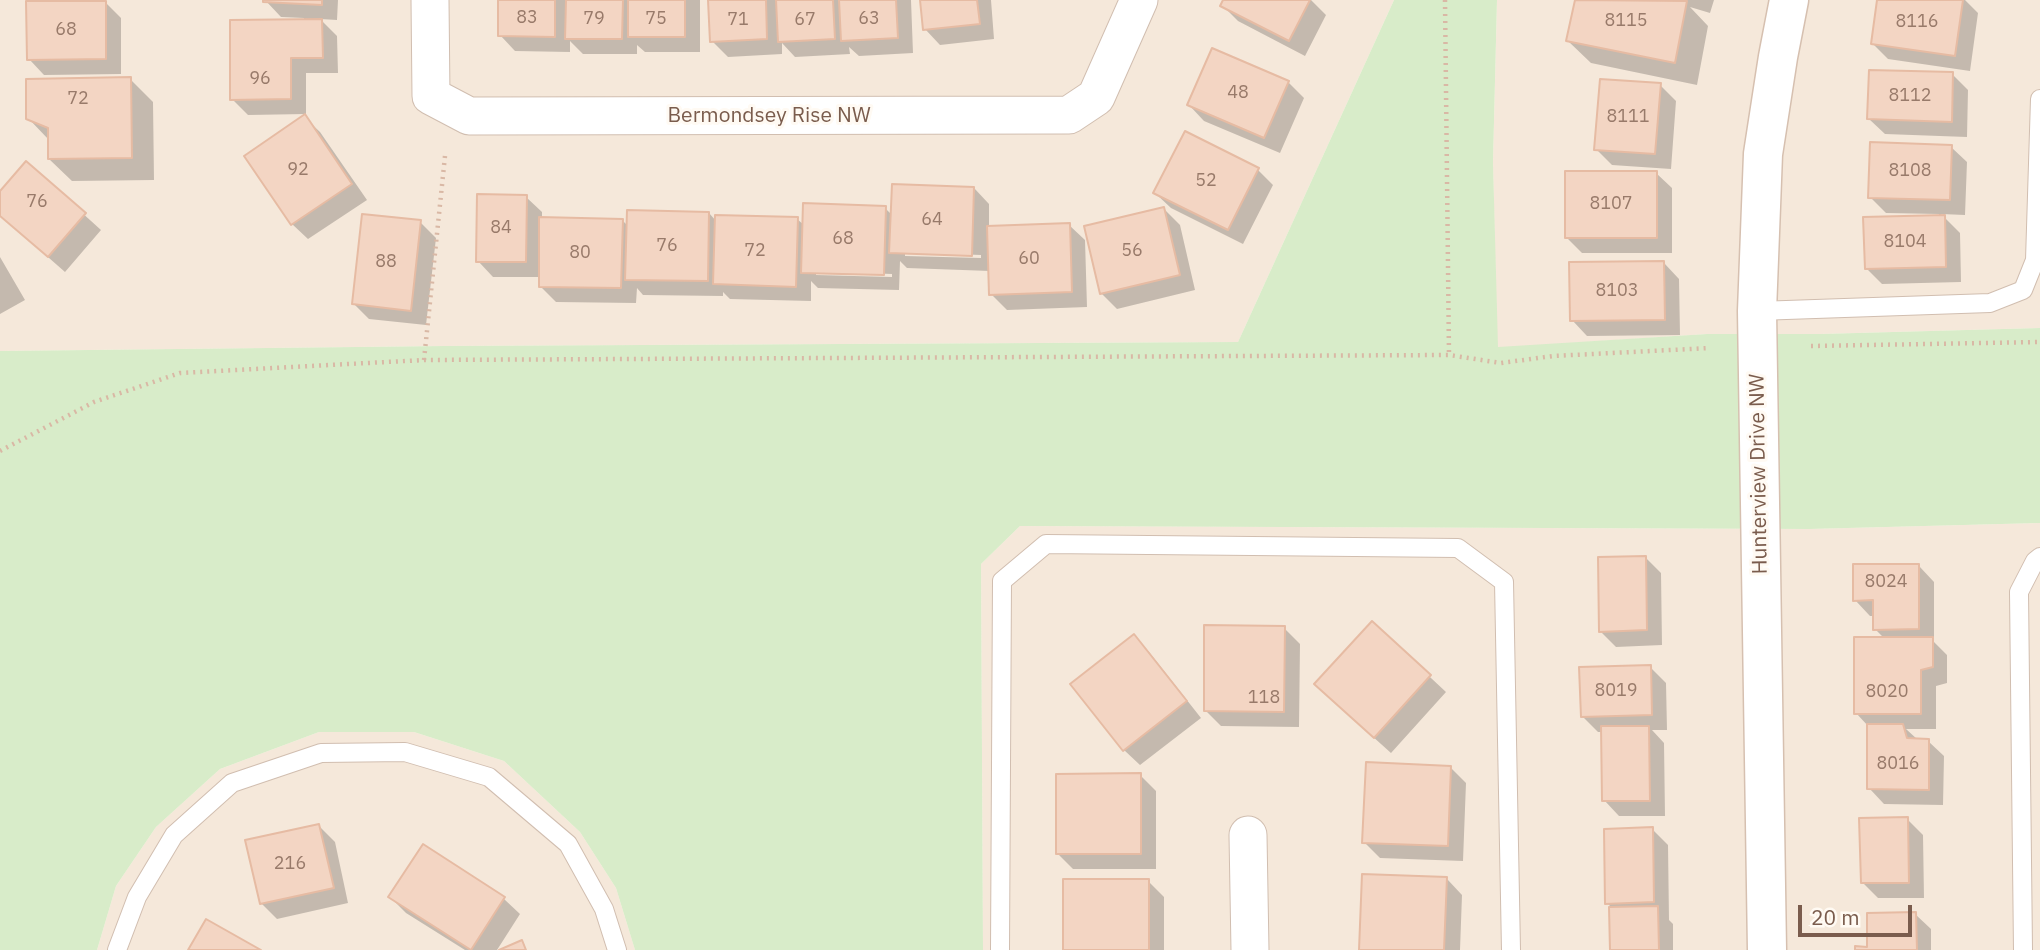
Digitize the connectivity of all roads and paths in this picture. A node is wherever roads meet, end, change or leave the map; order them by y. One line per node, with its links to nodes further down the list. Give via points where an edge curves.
1 (430, 0): 2 (street, Bermondsey Rise NW, via 431,96 469,116 1069,115 1096,97)
2 (1139, 0)
3 (1445, 0): 11 (path)
4 (1789, 0): 7 (street, Hunterview Drive NW, via 1763,154)
5 (2040, 99): 7 (lane, via 2035,260 2023,290 1990,303)
6 (445, 156): 12 (path)
7 (1757, 311): 21 (street, Hunterview Drive NW)
8 (2040, 342): 9 (path)
9 (1811, 346)
10 (1710, 348): 11 (path, via 1501,363)
11 (1449, 355): 12 (path)
12 (424, 360): 13 (path, via 180,373 94,401)
13 (0, 451)
14 (2040, 557): 22 (lane, via 2019,592)
15 (1248, 835): 19 (street)
16 (117, 950): 17 (lane, via 137,897 174,835 232,783 321,753 405,752 489,777 568,844 604,909)
17 (617, 950)
18 (1000, 950): 20 (lane, via 1002,581 1046,544 1458,548 1504,582)
19 (1250, 950)
20 (1511, 950)
21 (1767, 950)
22 (2023, 950)

